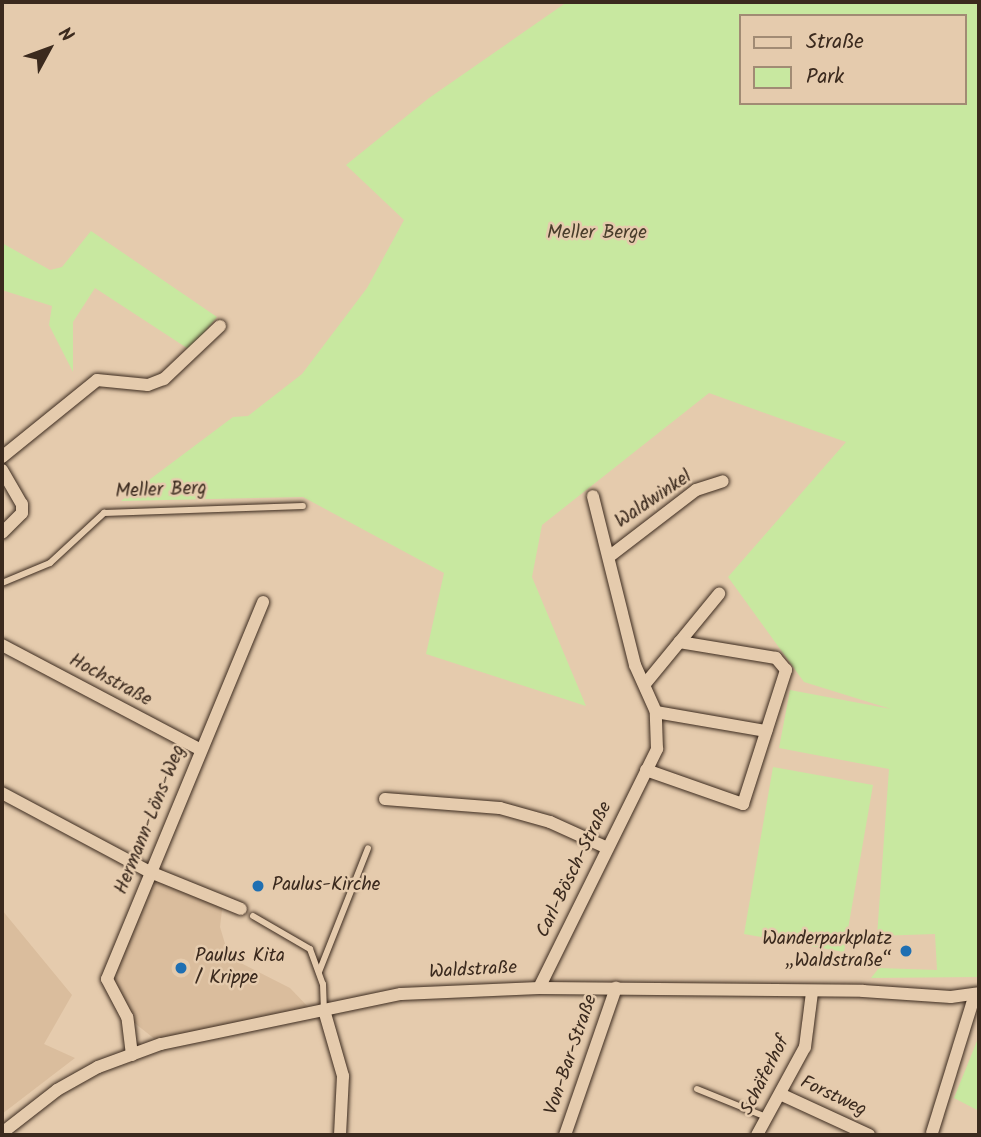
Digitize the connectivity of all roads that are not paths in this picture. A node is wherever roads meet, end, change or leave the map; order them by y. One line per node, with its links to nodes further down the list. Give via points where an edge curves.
1 (220, 326): 2 (street, via 163,379 148,385 97,380)
2 (2, 457)
3 (2, 470): 7 (street, via 22,504 22,513)
4 (723, 481): 8 (street, Waldwinkel, via 696,490)
5 (593, 496): 8 (street, Carl-Bösch-Straße)
6 (303, 506): 9 (lane, Meller Berg, via 104,513 50,563)
7 (2, 533)
8 (610, 556): 14 (street, Carl-Bösch-Straße, via 624,627)
9 (2, 583)
10 (719, 594): 12 (street)
11 (263, 602): 17 (street, Hermann-Löns-Weg)
12 (679, 642): 14 (street); 16 (street, via 776,658 786,670)
13 (2, 645): 17 (street, Hochstraße)
14 (645, 684): 15 (street, Carl-Bösch-Straße)
15 (656, 712): 16 (street); 18 (street, Carl-Bösch-Straße, via 657,749)
16 (766, 731): 18 (street, via 743,804)
17 (201, 750): 23 (street, Hermann-Löns-Weg)
18 (646, 770): 21 (street, Carl-Bösch-Straße)
19 (2, 793): 23 (street)
20 (385, 799): 21 (street, via 500,808 550,822)
21 (605, 847): 27 (street, Carl-Bösch-Straße)
22 (368, 848): 26 (lane)
23 (150, 872): 24 (street); 32 (street, Hermann-Löns-Weg, via 107,979 127,1017)
24 (241, 909)
25 (253, 916): 26 (lane, via 310,949)
26 (319, 972): 31 (lane)
27 (539, 988): 28 (street, Waldstraße); 31 (street, Waldstraße, via 401,994)
28 (616, 988): 29 (street, Waldstraße); 39 (street, Von-Bar-Straße)
29 (812, 992): 30 (street, Waldstraße, via 951,997); 34 (street, Schäferhof, via 805,1047)
30 (977, 993): 37 (street, Waldstraße)
31 (324, 1010): 32 (street, Waldstraße, via 160,1044); 38 (street, via 343,1076)
32 (132, 1055): 36 (street, Waldstraße, via 57,1090)
33 (697, 1090): 35 (lane)
34 (780, 1094): 35 (street, Schäferhof); 41 (street, Forstweg)
35 (767, 1118): 40 (street, Schäferhof)
36 (2, 1133)
37 (932, 1133)
38 (340, 1135)
39 (565, 1135)
40 (757, 1135)
41 (869, 1135)

